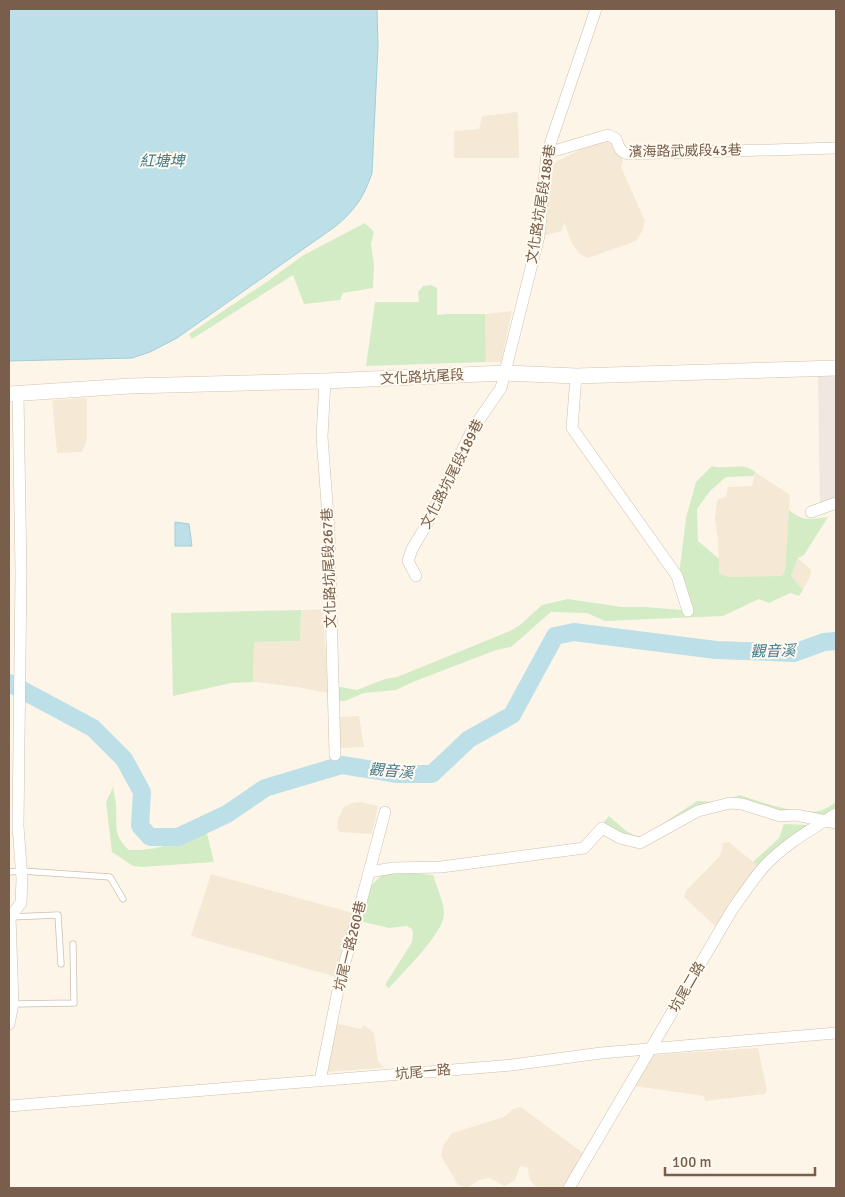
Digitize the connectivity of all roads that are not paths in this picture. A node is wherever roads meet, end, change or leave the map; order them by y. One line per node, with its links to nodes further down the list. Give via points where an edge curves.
1 (596, 9): 3 (street, 文化路坑尾段188巷)
2 (836, 148): 3 (street, 濱海路武威段43巷, via 628,154 620,150 616,139 608,135)
3 (547, 153): 5 (street, 文化路坑尾段188巷, via 539,236)
4 (836, 368): 6 (main road, 文化路坑尾段)
5 (505, 373): 6 (main road, 文化路坑尾段); 7 (main road, 文化路坑尾段); 11 (street, 文化路坑尾段189巷, via 501,388 472,430 412,549 408,561)
6 (576, 376): 12 (street, via 572,428 677,576)
7 (325, 381): 8 (main road, 文化路坑尾段, via 130,386); 14 (street, 文化路坑尾段267巷, via 322,437 329,530)
8 (14, 394): 13 (street, via 21,572)
9 (836, 503): 10 (street)
10 (811, 512)
11 (416, 576)
12 (688, 611)
13 (16, 700): 18 (street)
14 (335, 755)
15 (385, 812): 19 (street, 坑尾一路260巷)
16 (833, 819): 19 (street, via 780,816 742,804 730,804 698,811 640,843 620,838 602,828 584,848 441,867); 27 (street, 坑尾二路, via 791,844 763,868 732,910)
17 (9, 872): 18 (lane)
18 (22, 872): 20 (lane, via 110,877); 21 (street, via 21,903)
19 (369, 872): 28 (street, 坑尾一路260巷, via 339,985)
20 (123, 898)
21 (10, 917): 23 (lane, via 58,915); 24 (street)
22 (74, 944): 24 (lane, via 74,1003)
23 (61, 964)
24 (13, 1004): 25 (street)
25 (9, 1024)
26 (836, 1033): 27 (street, 坑尾一路)
27 (652, 1048): 28 (street, 坑尾一路, via 512,1065); 30 (street, 坑尾二路)
28 (320, 1081): 29 (street, 坑尾一路)
29 (9, 1106)
30 (569, 1188)

